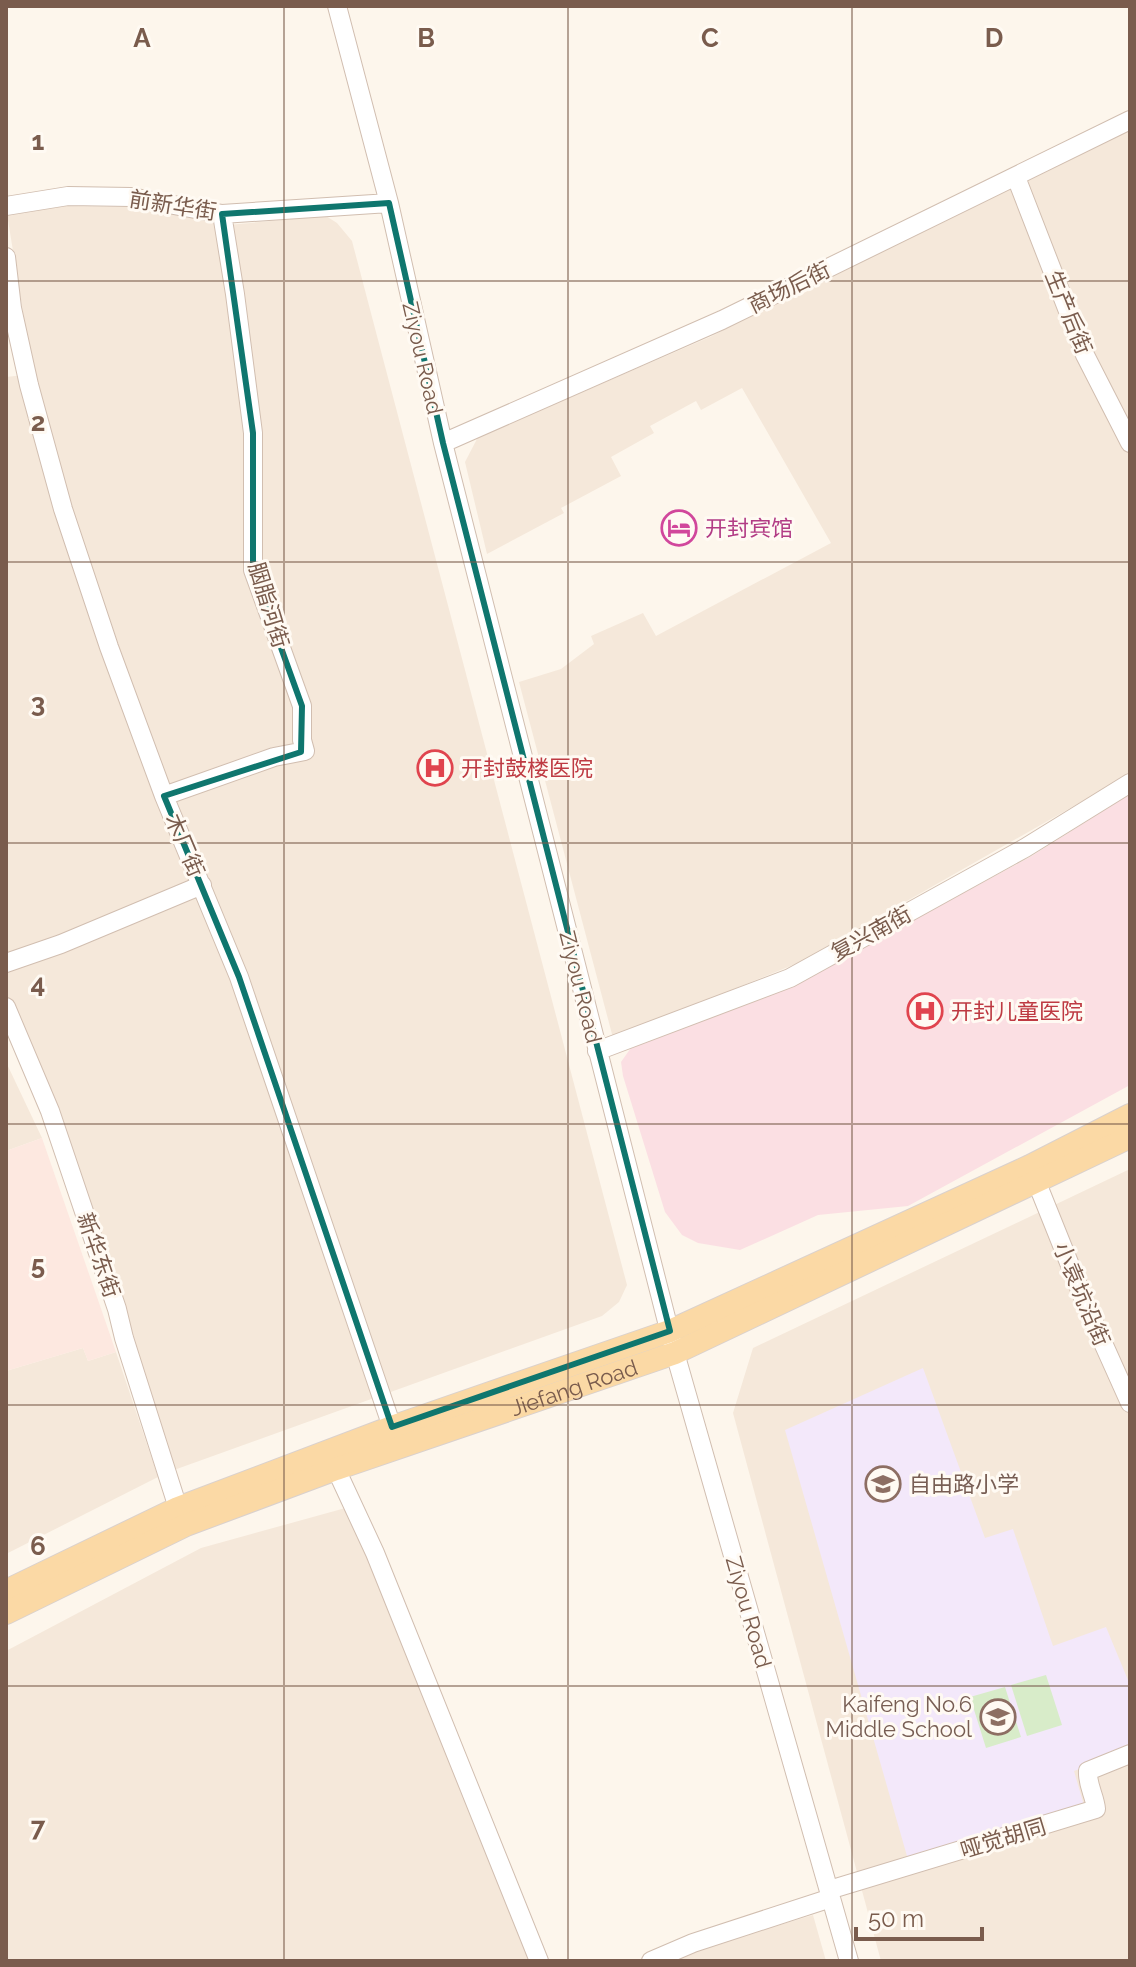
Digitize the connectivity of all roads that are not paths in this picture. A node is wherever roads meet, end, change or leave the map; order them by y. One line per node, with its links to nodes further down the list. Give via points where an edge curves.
1 (337, 6): 4 (street, Ziyou Road)
2 (1130, 120): 3 (street, 商场后街)
3 (1016, 177): 9 (street, 商场后街, via 722,320); 10 (street, 生产后街, via 1085,355)
4 (389, 203): 6 (street, 前新华街); 9 (street, Ziyou Road)
5 (6, 206): 6 (street, 前新华街, via 68,196 131,197)
6 (222, 214): 12 (street, 胭脂河街, via 253,433 253,570 302,706 305,751)
7 (6, 257): 8 (street, 木厂街)
8 (16, 368): 12 (street, 木厂街)
9 (443, 443): 16 (street, Ziyou Road)
10 (1130, 443)
11 (1130, 783): 16 (street, 复兴南街, via 1025,848 790,978)
12 (164, 796): 13 (street, 木厂街)
13 (202, 885): 14 (street); 23 (street, 木厂街, via 239,977)
14 (6, 963)
15 (6, 1007): 25 (street, 新华东街, via 50,1111)
16 (597, 1051): 20 (street, Ziyou Road)
17 (1130, 1115): 20 (main road, Jiefang Road)
18 (1130, 1137): 19 (main road, Jiefang Road)
19 (1037, 1183): 21 (main road, Jiefang Road); 22 (street, 小袁坑沿街)
20 (670, 1331): 21 (street, Ziyou Road); 23 (main road, Jiefang Road)
21 (675, 1353): 24 (main road, Jiefang Road); 29 (street, Ziyou Road)
22 (1130, 1403)
23 (392, 1427): 25 (main road, Jiefang Road)
24 (336, 1469): 27 (main road, Jiefang Road, via 186,1525); 30 (street, via 375,1553)
25 (178, 1508): 26 (main road, Jiefang Road)
26 (6, 1591)
27 (6, 1613)
28 (1130, 1754): 29 (street, 哑觉胡同, via 1088,1771 1096,1809)
29 (830, 1894): 31 (street); 32 (street, Ziyou Road)
30 (539, 1961)
31 (651, 1961)
32 (849, 1961)

